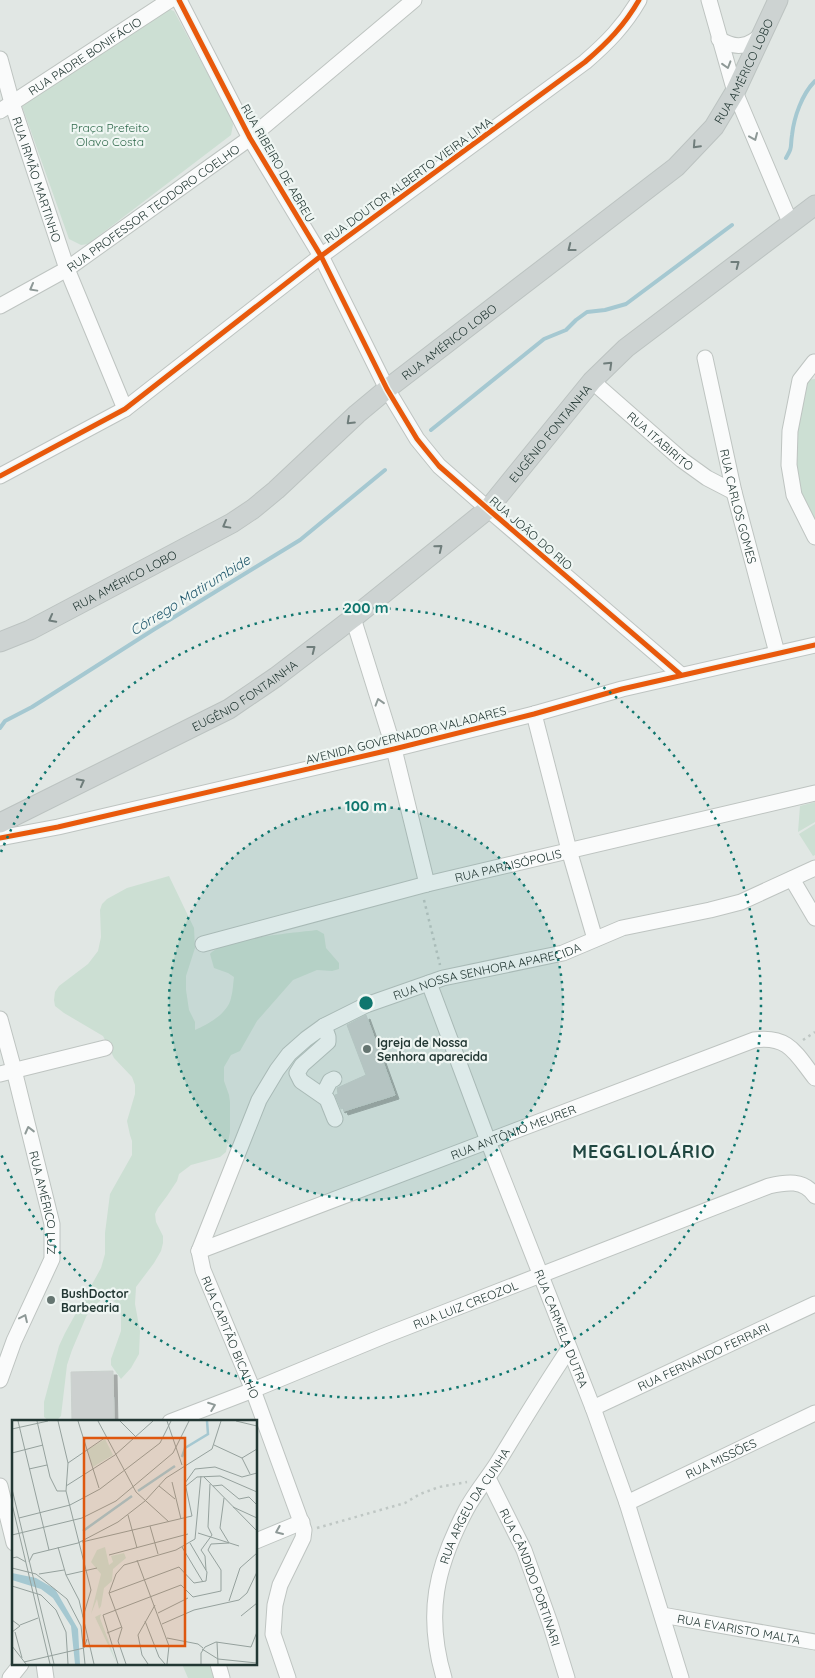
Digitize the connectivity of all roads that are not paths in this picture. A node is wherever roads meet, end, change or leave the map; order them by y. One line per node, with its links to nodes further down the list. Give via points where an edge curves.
1 (170, 0): 11 (street, RUA PADRE BONIFÁCIO)
2 (179, 0): 12 (street, RUA RIBEIRO DE ABREU)
3 (414, 0): 12 (street, RUA PROFESSOR TEODORO COELHO)
4 (639, 0): 15 (street, RUA DOUTOR ALBERTO VIEIRA LIMA, via 630,17 611,39 585,62)
5 (708, 0): 8 (street)
6 (778, 0): 7 (main road, RUA AMÉRICO LOBO)
7 (762, 34): 8 (street, via 746,45 736,46); 10 (main road, RUA AMÉRICO LOBO)
8 (719, 39): 10 (street, one-way to 10)
9 (0, 59): 11 (street, RUA IRMÃO MARTINHO)
10 (735, 92): 14 (street, one-way to 14); 21 (main road, RUA AMÉRICO LOBO, one-way to 21, via 714,127 676,167)
11 (6, 107): 16 (street, RUA IRMÃO MARTINHO)
12 (250, 138): 15 (street, RUA RIBEIRO DE ABREU); 16 (street, RUA PROFESSOR TEODORO COELHO)
13 (815, 205): 14 (main road, EUGÊNIO FONTAINHA)
14 (790, 222): 20 (main road, EUGÊNIO FONTAINHA, one-way to 14, via 626,348)
15 (321, 256): 21 (street, RUA RIBEIRO DE ABREU); 22 (street, RUA DOUTOR ALBERTO VIEIRA LIMA)
16 (67, 269): 17 (street, RUA PROFESSOR TEODORO COELHO, one-way to 17); 22 (street, RUA IRMÃO MARTINHO)
17 (0, 306)
18 (705, 358): 24 (street, RUA CARLOS GOMES)
19 (815, 361): 26 (street, via 800,380 790,431 789,464 794,495)
20 (592, 381): 24 (street, RUA ITABIRITO, via 682,460); 25 (main road, EUGÊNIO FONTAINHA)
21 (387, 389): 25 (street, RUA JOÃO DO RIO, via 416,439 439,466); 28 (main road, RUA AMÉRICO LOBO, one-way to 28, via 253,509 232,523 30,630)
22 (125, 409): 23 (street, RUA DOUTOR ALBERTO VIEIRA LIMA)
23 (0, 476)
24 (734, 492): 30 (street, RUA CARLOS GOMES)
25 (488, 509): 27 (main road, EUGÊNIO FONTAINHA, one-way to 25); 31 (street, RUA JOÃO DO RIO)
26 (815, 537)
27 (353, 618): 33 (street, one-way to 27); 35 (main road, EUGÊNIO FONTAINHA, one-way to 27, via 229,709)
28 (0, 642)
29 (815, 645): 30 (street, AVENIDA GOVERNADOR VALADARES)
30 (777, 653): 31 (street, AVENIDA GOVERNADOR VALADARES)
31 (681, 675): 32 (street, AVENIDA GOVERNADOR VALADARES)
32 (534, 714): 33 (street, AVENIDA GOVERNADOR VALADARES); 37 (street)
33 (394, 749): 36 (street, AVENIDA GOVERNADOR VALADARES); 40 (street)
34 (815, 792): 37 (street, RUA PARAISÓPOLIS)
35 (0, 823)
36 (0, 838)
37 (569, 850): 40 (street, RUA PARAISÓPOLIS); 42 (street)
38 (815, 868): 39 (street, RUA NOSSA SENHORA APARECIDA)
39 (792, 879): 41 (street); 42 (street, RUA NOSSA SENHORA APARECIDA, via 741,902 622,928)
40 (423, 885): 43 (street, RUA PARAISÓPOLIS)
41 (815, 918)
42 (595, 939): 44 (street, RUA NOSSA SENHORA APARECIDA, via 563,953)
43 (203, 944)
44 (436, 980): 46 (street, RUA NOSSA SENHORA APARECIDA, via 366,1005); 53 (street, RUA CARMELA DUTRA)
45 (0, 1018): 48 (street, RUA AMÉRICO LUZ)
46 (324, 1026): 51 (street, via 329,1039 327,1044 302,1065 298,1073 300,1081); 55 (street, RUA NOSSA SENHORA APARECIDA, via 289,1054 259,1100)
47 (106, 1048): 48 (street)
48 (7, 1072): 58 (street, RUA AMÉRICO LUZ, one-way to 48, via 52,1259 52,1224)
49 (815, 1078): 53 (street, RUA ANTÔNIO MEURER, via 791,1047 768,1038 754,1040)
50 (334, 1079): 51 (street)
51 (323, 1095): 52 (street)
52 (335, 1119)
53 (488, 1141): 55 (street, RUA ANTÔNIO MEURER); 56 (street, RUA CARMELA DUTRA)
54 (815, 1196): 56 (street, RUA LUIZ CREOZOL, via 810,1188 800,1184 769,1186)
55 (199, 1251): 62 (street, RUA CAPITÃO BICALHO, via 203,1270)
56 (541, 1274): 60 (street, RUA CARMELA DUTRA); 62 (street, RUA LUIZ CREOZOL)
57 (815, 1304): 63 (street, RUA FERNANDO FERRARI)
58 (14, 1341): 59 (street); 61 (street, RUA AMÉRICO LUZ)
59 (0, 1349)
60 (569, 1349): 63 (street, RUA CARMELA DUTRA); 66 (street, RUA ARGEU DA CUNHA)
61 (0, 1380)
62 (253, 1390): 65 (street, RUA LUIZ CREOZOL, one-way to 62); 69 (street, RUA CAPITÃO BICALHO)
63 (592, 1408): 68 (street, RUA CARMELA DUTRA)
64 (815, 1413): 68 (street, RUA MISSÕES)
65 (175, 1420)
66 (487, 1480): 77 (street, RUA ARGEU DA CUNHA, via 467,1508 449,1546 437,1586 434,1620); 78 (street, RUA CÂNDIDO PORTINARI, via 524,1550)
67 (0, 1486): 70 (street)
68 (627, 1503): 72 (street, RUA CARMELA DUTRA)
69 (303, 1526): 71 (street, one-way to 71); 76 (street, via 303,1538 280,1584 275,1605 273,1634)
70 (12, 1535)
71 (258, 1540)
72 (662, 1615): 73 (street, RUA EVARISTO MALTA); 79 (street, RUA CARMELA DUTRA)
73 (815, 1642)
74 (19, 1666): 75 (street)
75 (10, 1678)
76 (288, 1678)
77 (444, 1678)
78 (567, 1678)
79 (681, 1678)

